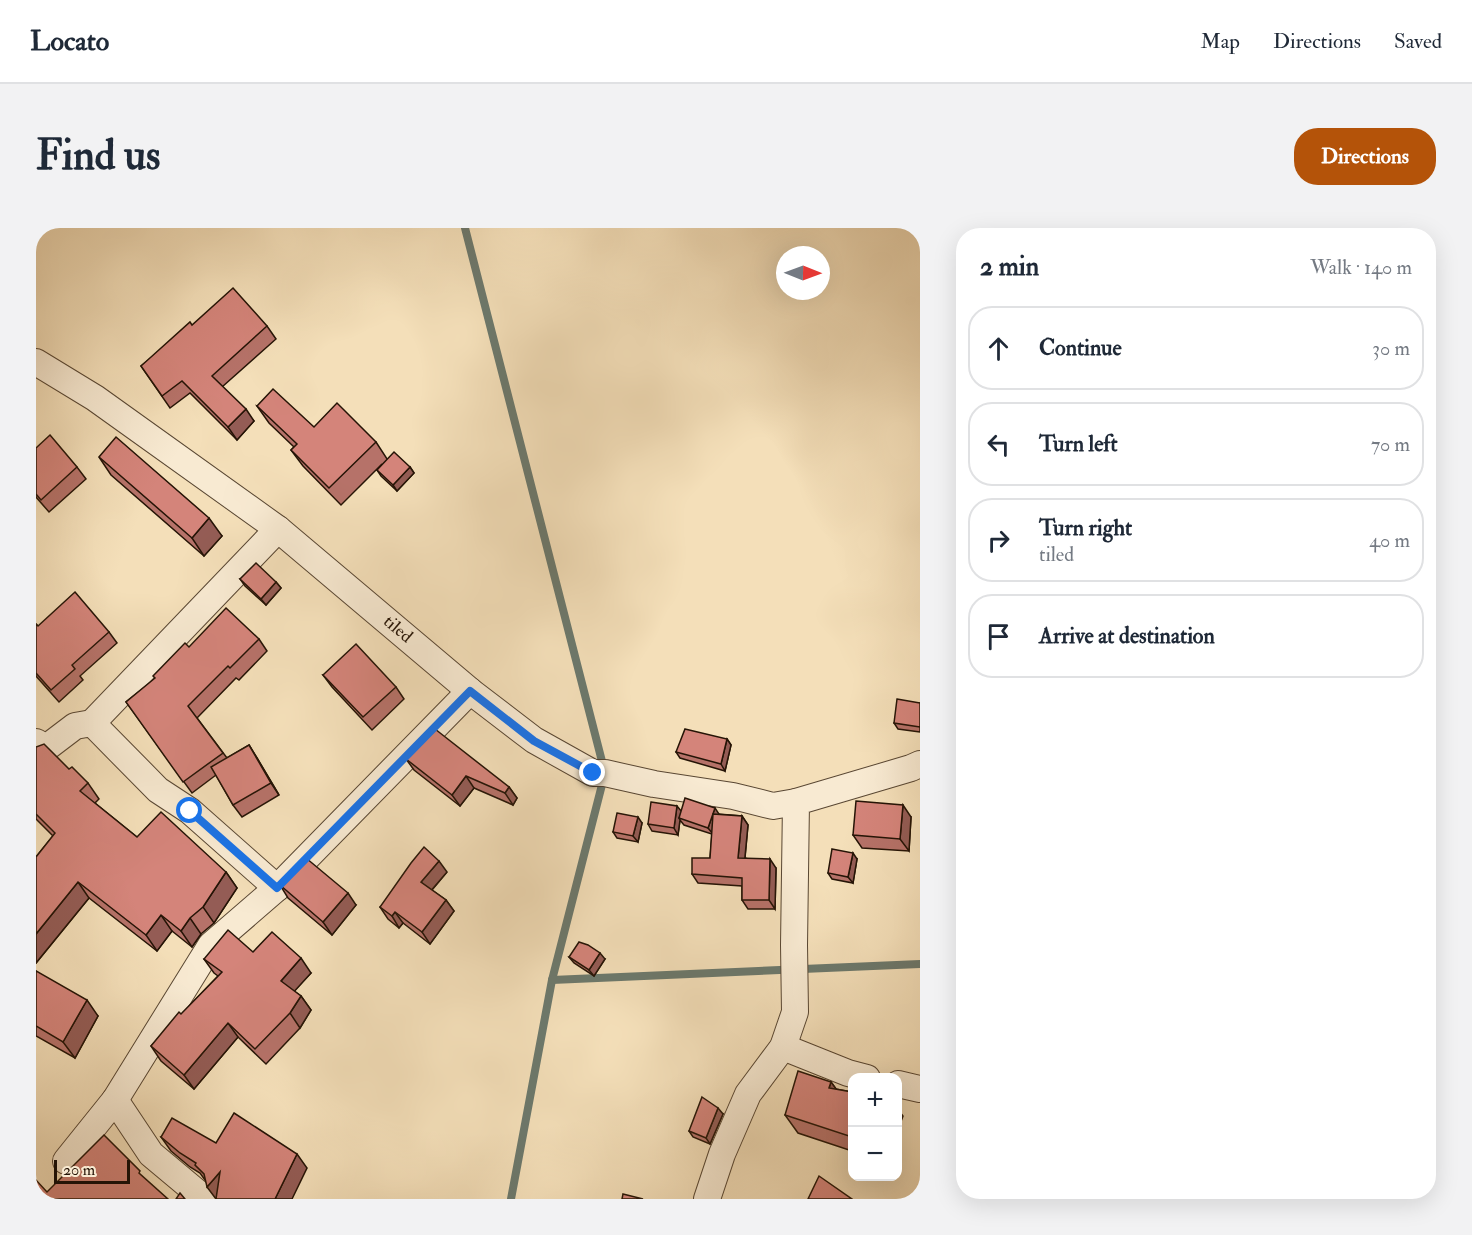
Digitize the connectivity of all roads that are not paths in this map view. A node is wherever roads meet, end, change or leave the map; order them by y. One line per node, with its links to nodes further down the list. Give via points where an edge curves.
1 (36, 362): 2 (street, tiled, via 95,398)
2 (278, 530): 3 (street, tiled); 4 (street)
3 (470, 691): 7 (street, tiled, via 534,741 593,773 773,806); 8 (street)
4 (92, 723): 5 (street, via 75,726 46,748); 8 (street, via 158,790 190,811)
5 (36, 743)
6 (920, 764): 7 (street, tiled)
7 (796, 802): 9 (street, via 795,1012)
8 (277, 888): 13 (street, via 211,945)
9 (783, 1047): 10 (street); 16 (street, via 748,1094)
10 (848, 1073)
11 (902, 1085): 12 (street)
12 (920, 1089)
13 (115, 1100): 14 (street); 15 (street, via 151,1154)
14 (66, 1161)
15 (202, 1199)
16 (707, 1199)

